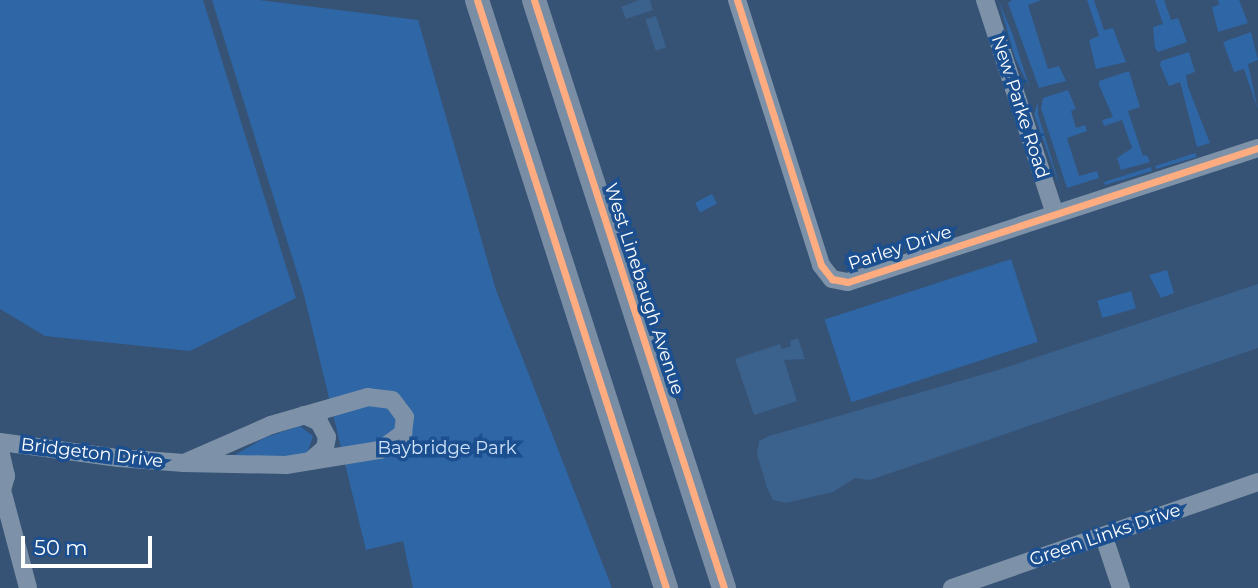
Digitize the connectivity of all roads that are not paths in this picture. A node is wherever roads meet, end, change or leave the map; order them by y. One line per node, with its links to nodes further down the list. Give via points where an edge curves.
1 (477, 0): 15 (main road)
2 (534, 0): 16 (main road, West Linebaugh Avenue)
3 (737, 0): 6 (street, Parley Drive, via 821,265 832,279 848,282)
4 (985, 0): 6 (street, New Parke Road)
5 (1258, 148): 6 (street, Parley Drive)
6 (1055, 214)
7 (304, 415): 10 (street, via 319,422 327,437 324,448); 10 (street, Bridgeton Drive, via 377,396 392,400 405,417 403,433 389,446); 11 (street, Bridgeton Drive)
8 (0, 442): 11 (street, Bridgeton Drive)
9 (0, 450): 14 (street, via 6,476 2,490)
10 (311, 460): 11 (street, Bridgeton Drive, via 286,465)
11 (184, 463)
12 (1258, 482): 13 (street, Green Links Drive)
13 (1104, 537): 17 (street, Green Links Drive); 18 (street)
14 (28, 588)
15 (666, 588)
16 (724, 588)
17 (952, 588)
18 (1121, 588)

